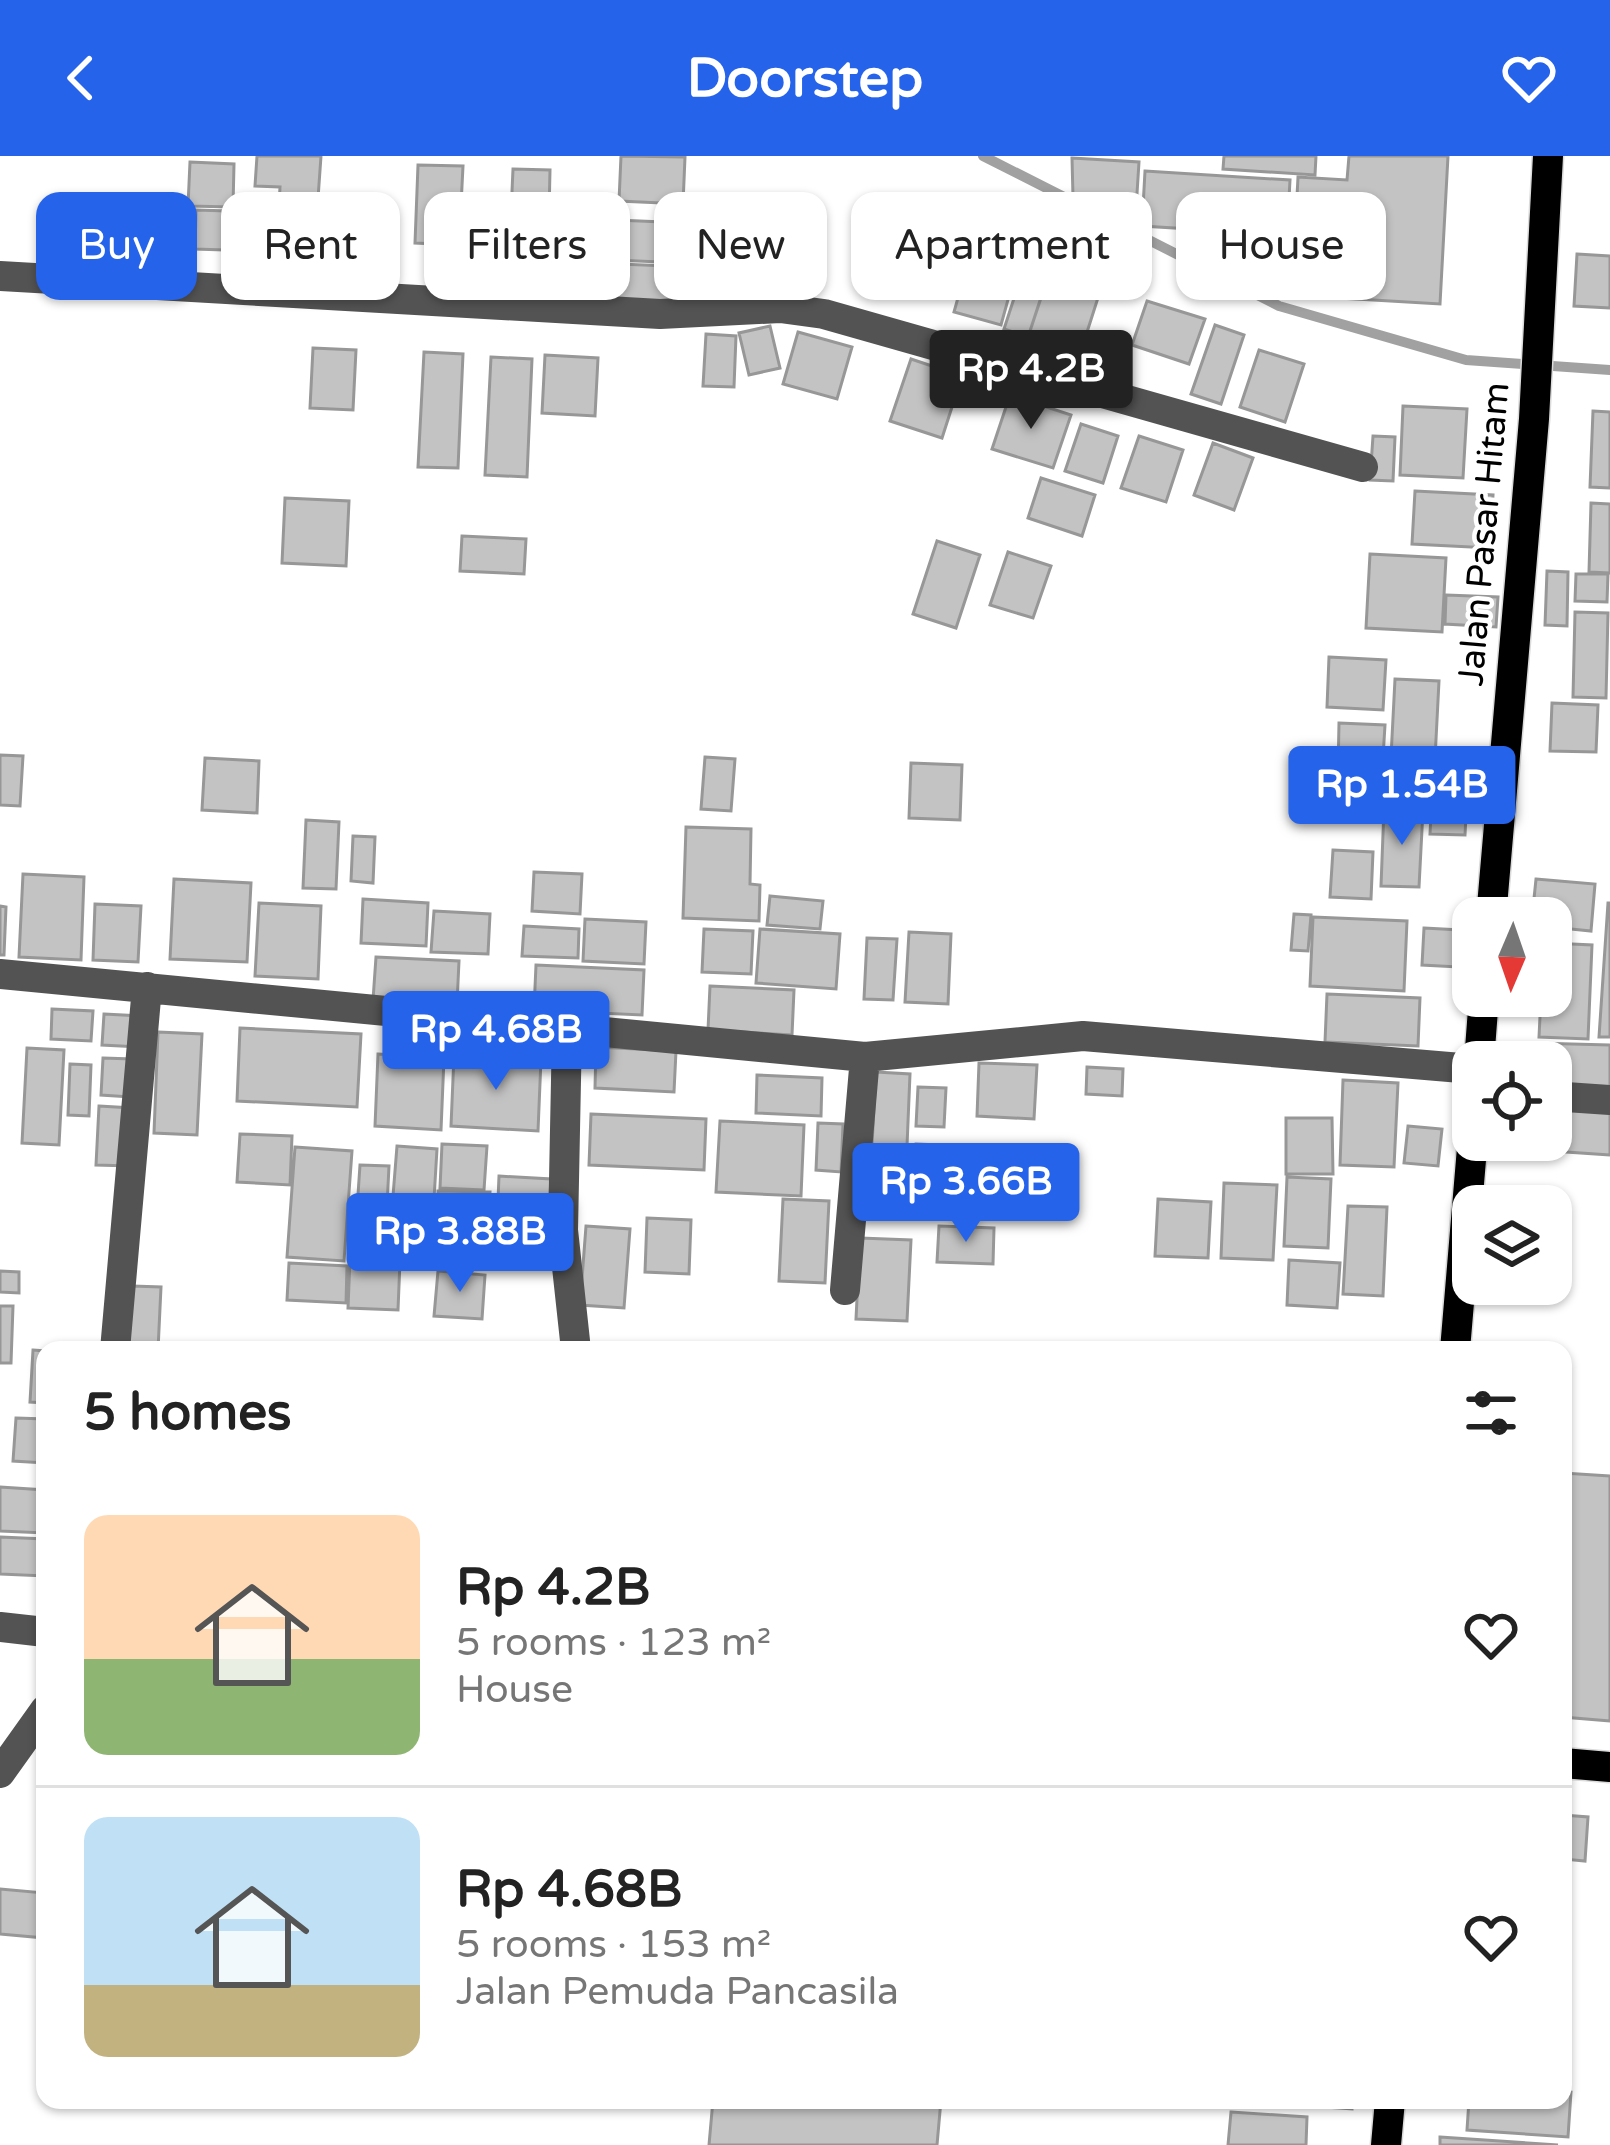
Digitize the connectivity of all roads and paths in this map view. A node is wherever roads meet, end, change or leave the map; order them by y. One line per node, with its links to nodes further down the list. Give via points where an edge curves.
1 (1548, 156): 4 (main road, Jalan Pasar Hitam)
2 (0, 276): 3 (street, via 660,314 824,314)
3 (1363, 467)
4 (1493, 897)
5 (0, 974): 6 (street)
6 (147, 987): 7 (street); 14 (street)
7 (567, 1030): 8 (street); 15 (street, via 563,1230)
8 (865, 1057): 9 (street, via 1083,1036); 13 (street)
9 (1452, 1063)
10 (1572, 1097): 11 (street)
11 (1610, 1100)
12 (1471, 1161): 16 (main road)
13 (845, 1290)
14 (116, 1341)
15 (575, 1341)
16 (1456, 1341)
17 (0, 1627): 18 (street)
18 (36, 1631)
19 (36, 1723): 22 (street)
20 (1572, 1764): 21 (main road)
21 (1610, 1767)
22 (0, 1773)
23 (1389, 2109): 24 (main road)
24 (1386, 2145)

